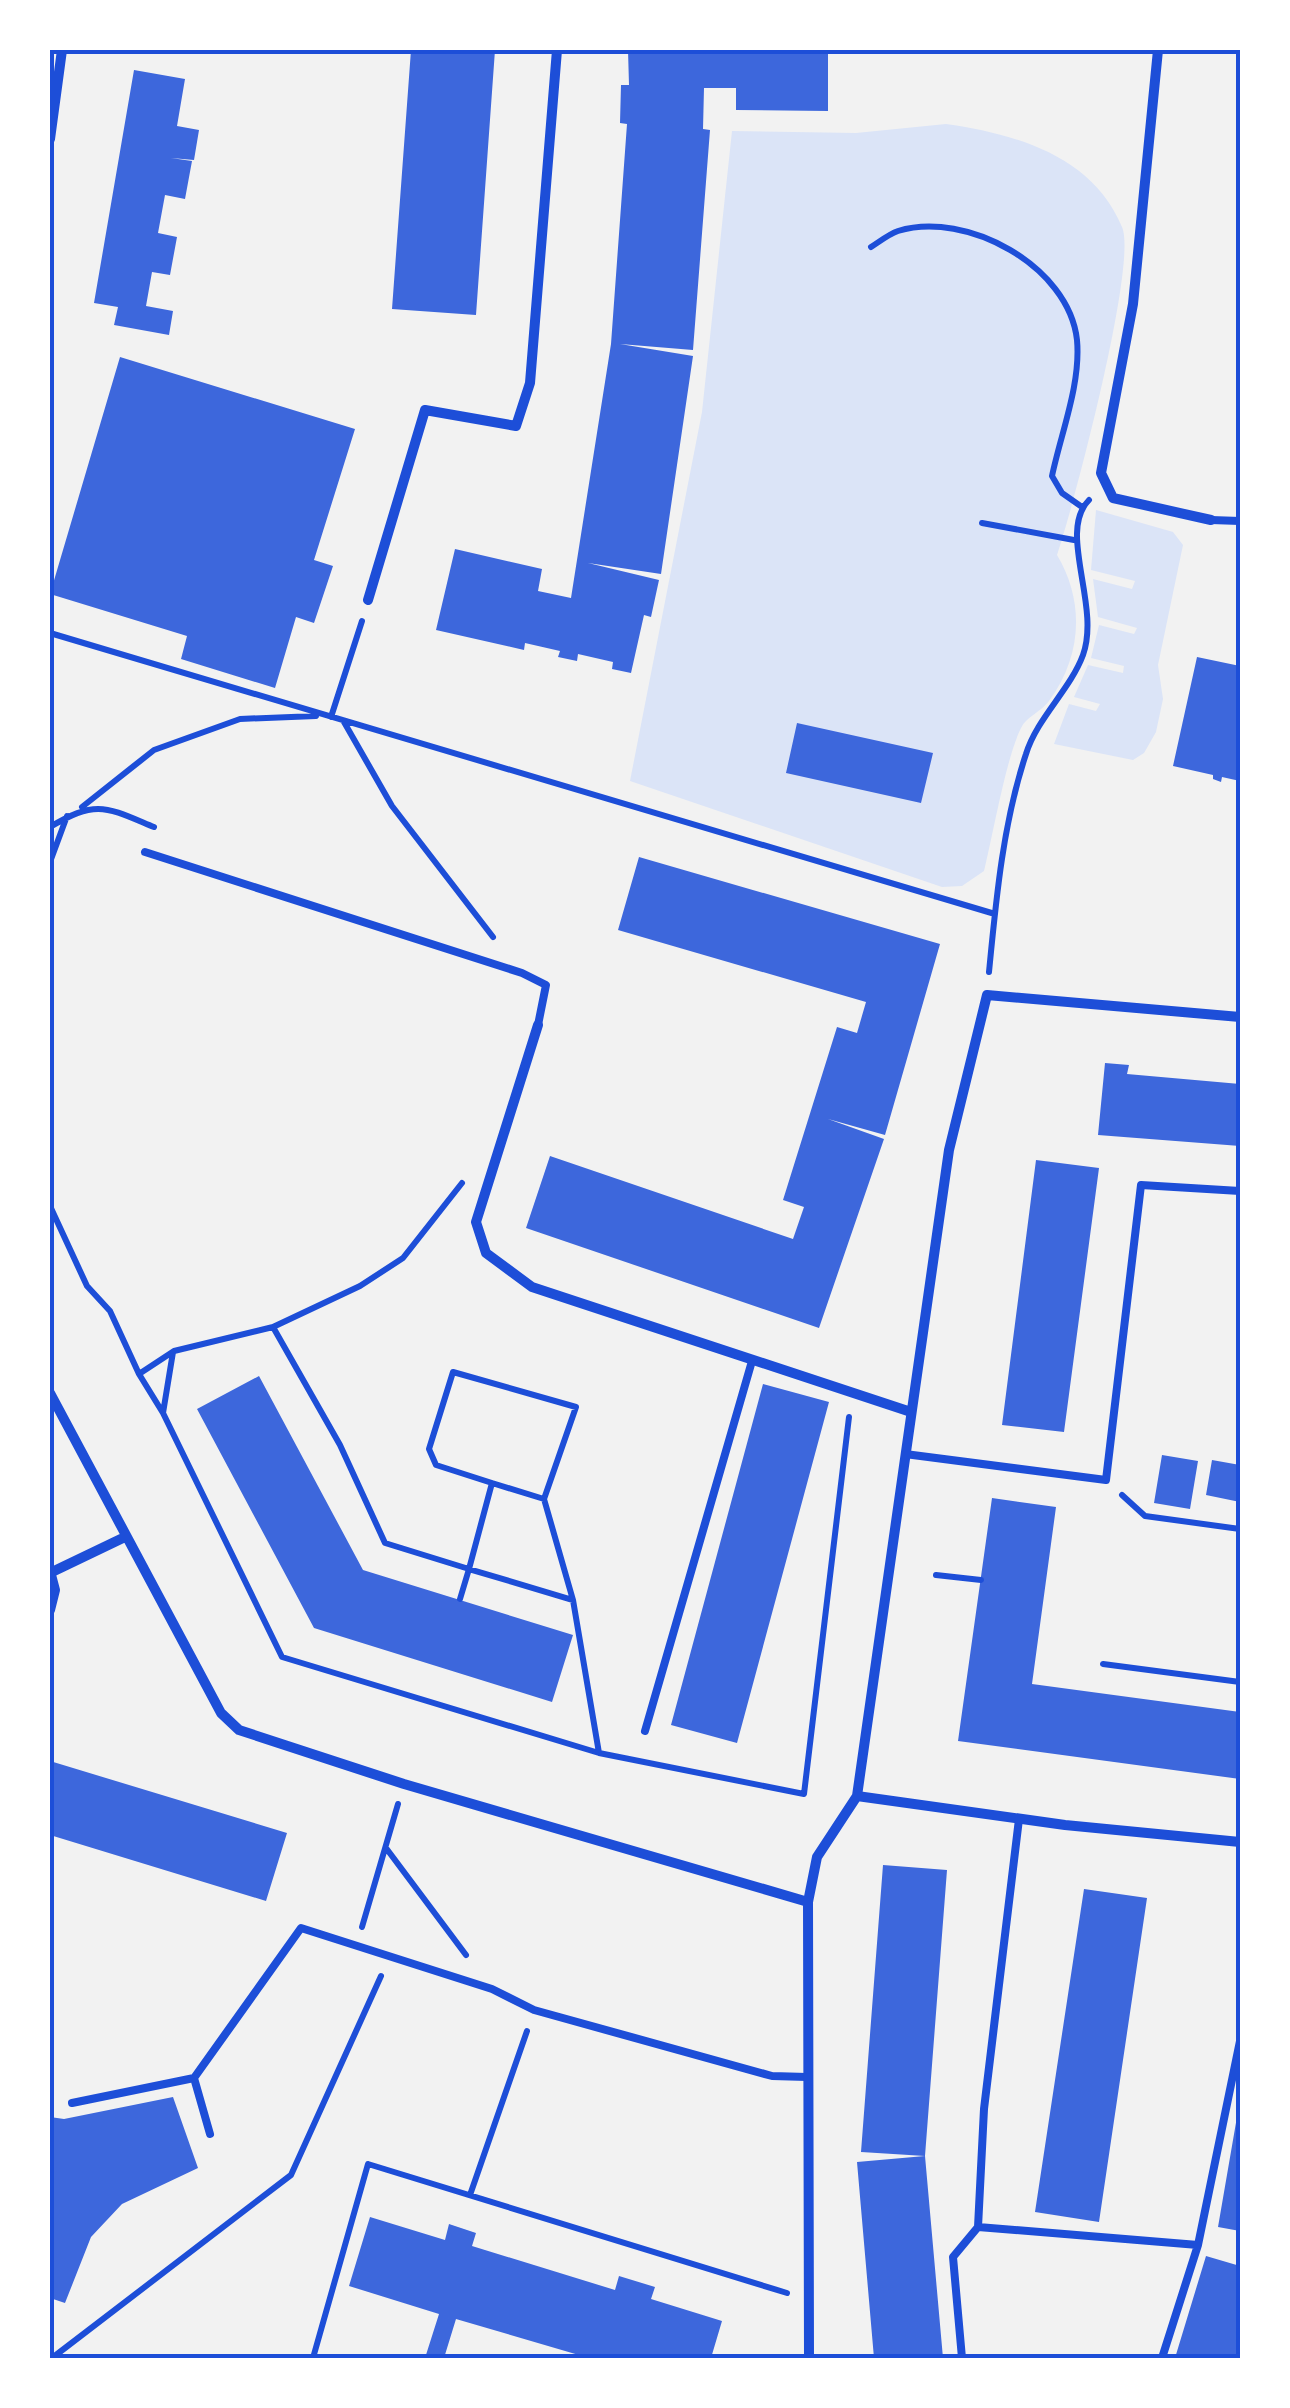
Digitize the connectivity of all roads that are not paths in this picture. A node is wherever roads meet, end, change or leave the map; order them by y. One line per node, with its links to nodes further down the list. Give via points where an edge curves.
1 (62, 50): 4 (street)
2 (557, 50): 7 (street, via 530,383 516,426 424,410)
3 (1158, 50): 5 (street, via 1133,304 1101,472 1113,498)
4 (50, 140)
5 (1211, 520): 6 (lane)
6 (1240, 521)
7 (368, 600)
8 (144, 852): 10 (lane, via 522,973 546,985)
9 (1240, 1017): 14 (street, via 987,995 949,1150)
10 (538, 1025): 12 (street, via 476,1222 486,1253 532,1288)
11 (1240, 1191): 15 (lane, via 1141,1185 1106,1480)
12 (752, 1360): 14 (street); 19 (lane)
13 (50, 1392): 16 (street)
14 (911, 1412): 15 (street)
15 (905, 1454): 20 (street)
16 (125, 1537): 17 (street); 23 (street, via 221,1712 239,1730)
17 (51, 1571): 18 (street)
18 (50, 1610)
19 (645, 1731)
20 (857, 1796): 21 (street); 23 (street, via 818,1857)
21 (1019, 1819): 22 (street); 29 (lane, via 984,2108)
22 (1240, 1842)
23 (808, 1902): 25 (street)
24 (1240, 2041): 30 (lane)
25 (807, 2077): 26 (lane, via 772,2076 534,2010 492,1989 301,1928); 31 (street)
26 (194, 2078): 27 (lane); 28 (lane)
27 (72, 2103)
28 (210, 2134)
29 (978, 2227): 30 (lane); 32 (lane, via 953,2257)
30 (1198, 2244): 33 (lane)
31 (809, 2358)
32 (962, 2358)
33 (1162, 2358)

